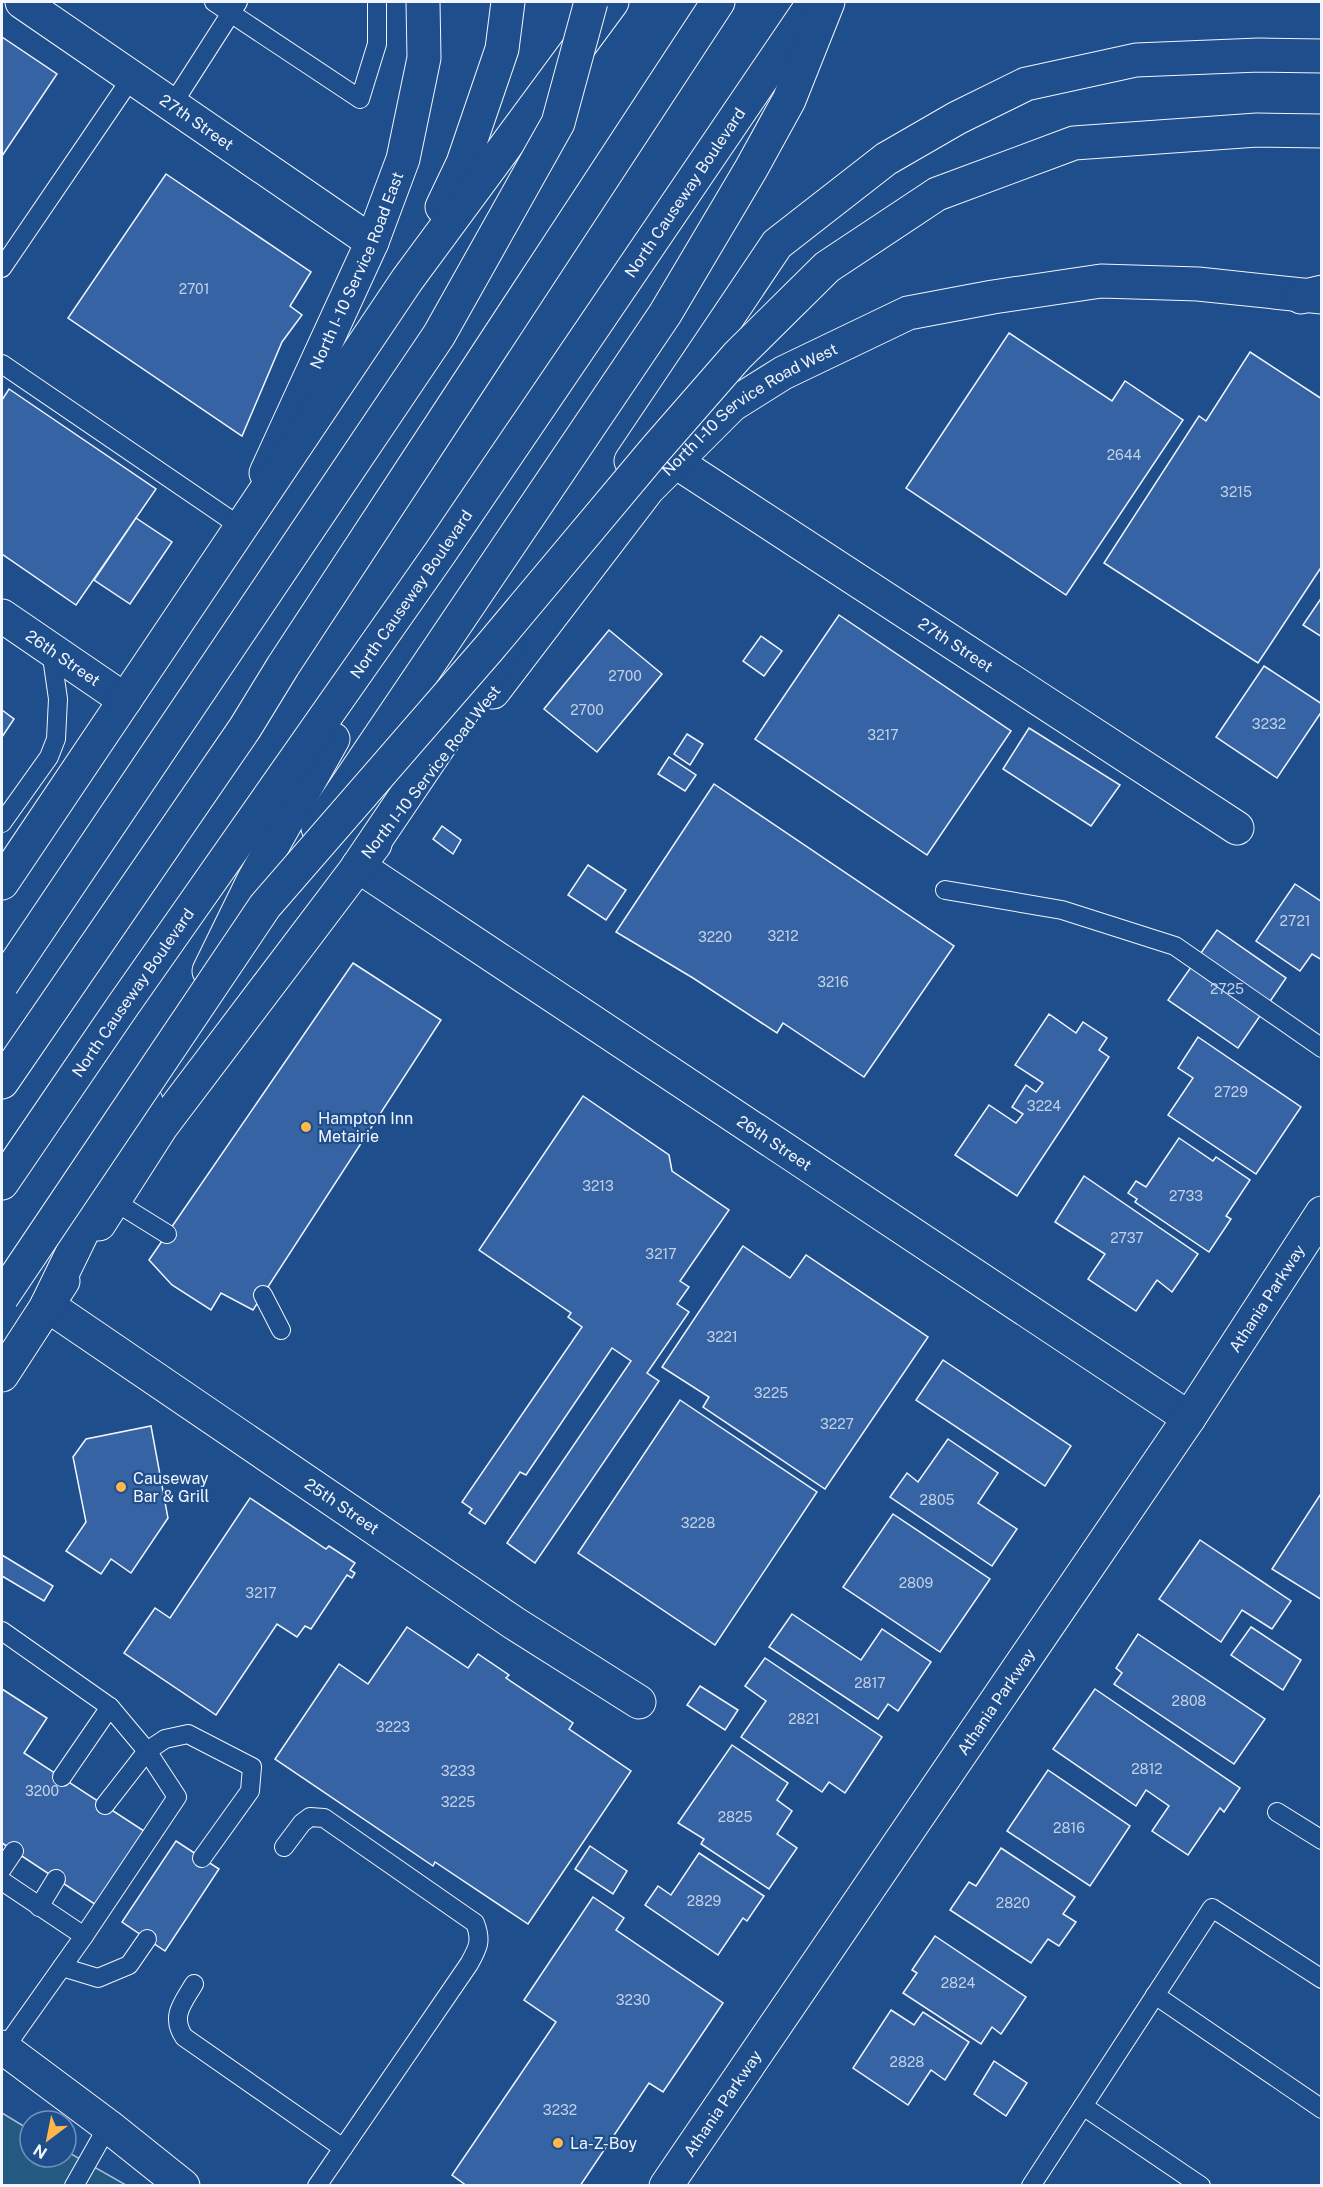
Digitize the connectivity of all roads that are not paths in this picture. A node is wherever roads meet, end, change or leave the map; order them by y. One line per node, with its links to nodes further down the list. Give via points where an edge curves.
1 (22, 2): 13 (main road, 27th Street)
2 (214, 2): 11 (lane)
3 (377, 2): 11 (lane, via 377,44 360,99)
4 (423, 2): 16 (main road, North I- 10 Service Road East, via 424,58 403,159)
5 (507, 2): 18 (main road, via 502,49 463,163)
6 (591, 2): 33 (main road, bridge, via 558,123 439,335)
7 (612, 2): 18 (main road)
8 (718, 2): 35 (main road, via 245,728)
9 (814, 2): 23 (main road, North Causeway Boulevard)
10 (828, 2): 32 (main road, bridge, via 789,100 665,314)
11 (235, 7): 14 (lane)
12 (1322, 56): 29 (main road, via 1136,60 1026,84 886,159 777,244)
13 (132, 77): 14 (main road, 27th Street); 17 (lane)
14 (172, 105): 16 (main road, 27th Street)
15 (1322, 131): 32 (main road, bridge, via 1257,130 1074,143 937,195 827,267 737,356)
16 (372, 242): 22 (main road, North I- 10 Service Road East)
17 (2, 268)
18 (408, 280): 22 (main road)
19 (1314, 295): 21 (main road, North I-10 Service Road West, via 1198,284 1101,281 908,313 783,373 732,405)
20 (2, 364): 22 (lane)
21 (676, 462): 28 (main road, 27th Street); 29 (main road, North I-10 Service Road West, via 648,489)
22 (242, 527): 26 (main road)
23 (440, 553): 36 (main road, North Causeway Boulevard); 42 (main road, via 254,879)
24 (2, 616): 25 (main road, 26th Street)
25 (51, 650): 26 (main road, 26th Street); 27 (lane, via 58,699 56,739 49,757)
26 (125, 700): 30 (main road)
27 (2, 823)
28 (1237, 828)
29 (358, 866): 37 (main road, via 161,1127); 45 (main road, 26th Street)
30 (2, 883)
31 (945, 890): 34 (lane, via 1062,910 1175,946)
32 (265, 906): 41 (main road, bridge)
33 (2, 984)
34 (1322, 1048)
35 (2, 1082)
36 (10, 1171)
37 (114, 1201): 39 (lane); 42 (main road)
38 (1322, 1213): 45 (main road, Athania Parkway)
39 (167, 1234)
40 (263, 1295): 43 (lane)
41 (2, 1297)
42 (47, 1305): 44 (main road); 47 (main road, 25th Street, via 514,1623)
43 (281, 1329)
44 (2, 1375)
45 (1189, 1418): 75 (main road, Athania Parkway)
46 (2, 1631): 48 (lane)
47 (639, 1702)
48 (110, 1707): 49 (lane); 50 (lane)
49 (147, 1751): 51 (lane); 56 (lane, via 165,1739 188,1734 252,1767 249,1791); 61 (lane, via 177,1797)
50 (62, 1778)
51 (105, 1805)
52 (1277, 1812): 53 (lane)
53 (1322, 1840)
54 (284, 1847): 71 (lane, via 310,1817 324,1818 475,1923 479,1933 479,1946 469,1965)
55 (14, 1851): 57 (lane)
56 (202, 1858)
57 (2, 1869)
58 (56, 1879): 60 (lane)
59 (2, 1881): 60 (lane)
60 (39, 1906): 61 (lane)
61 (84, 1936): 63 (lane)
62 (147, 1939): 63 (lane, via 129,1965 98,1978)
63 (62, 1967): 67 (lane)
64 (1322, 1979): 66 (lane, via 1212,1908)
65 (194, 1984): 71 (lane, via 176,2022 184,2037)
66 (1155, 1995): 68 (lane); 69 (lane)
67 (3, 2048): 70 (main road)
68 (1083, 2106): 76 (lane); 77 (lane)
69 (1322, 2109)
70 (108, 2126): 72 (lane); 73 (main road)
71 (343, 2148): 74 (lane)
72 (74, 2186)
73 (183, 2186)
74 (317, 2186)
75 (666, 2186)
76 (1031, 2186)
77 (1201, 2186)

